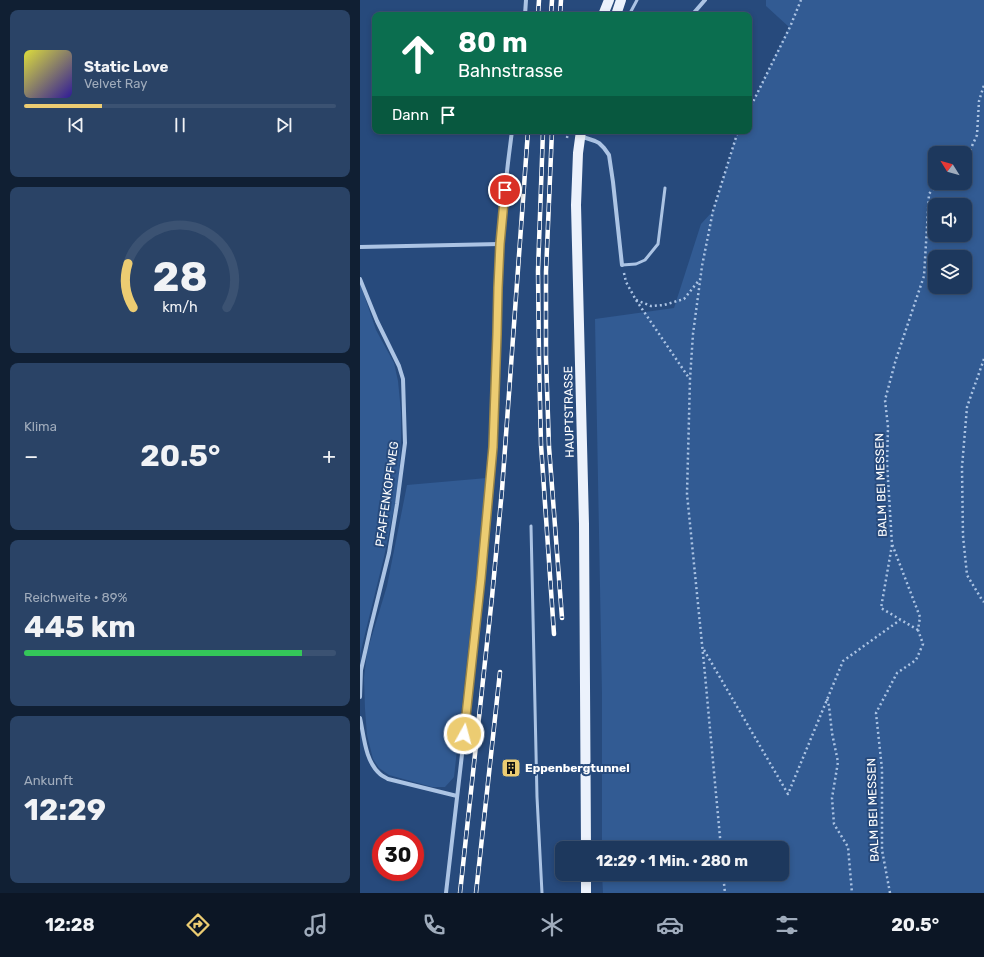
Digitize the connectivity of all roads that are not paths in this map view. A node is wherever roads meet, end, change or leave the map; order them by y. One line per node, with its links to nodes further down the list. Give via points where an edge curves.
1 (526, 0): 6 (street)
2 (609, 0): 7 (main road)
3 (621, 0): 8 (main road)
4 (637, 0): 9 (lane)
5 (705, 0): 10 (street)
6 (525, 12)
7 (604, 12)
8 (617, 12)
9 (631, 12)
10 (695, 12)
11 (512, 134): 15 (street)
12 (580, 134): 23 (main road, HAUPTSTRASSE, via 576,205 584,508)
13 (582, 134): 17 (street, via 599,143 609,155)
14 (665, 188): 17 (lane, via 658,244 645,260)
15 (500, 244): 16 (street); 22 (street, via 493,447)
16 (360, 247)
17 (622, 265)
18 (360, 279): 20 (street, PFAFFENKOPFWEG, via 403,380 406,443 389,553 361,670)
19 (531, 526): 26 (lane, via 537,797)
20 (360, 697)
21 (360, 718): 22 (street, via 370,762 379,773 388,779)
22 (457, 796): 25 (street)
23 (586, 841)
24 (586, 881): 27 (main road)
25 (446, 893)
26 (542, 893)
27 (586, 893)

